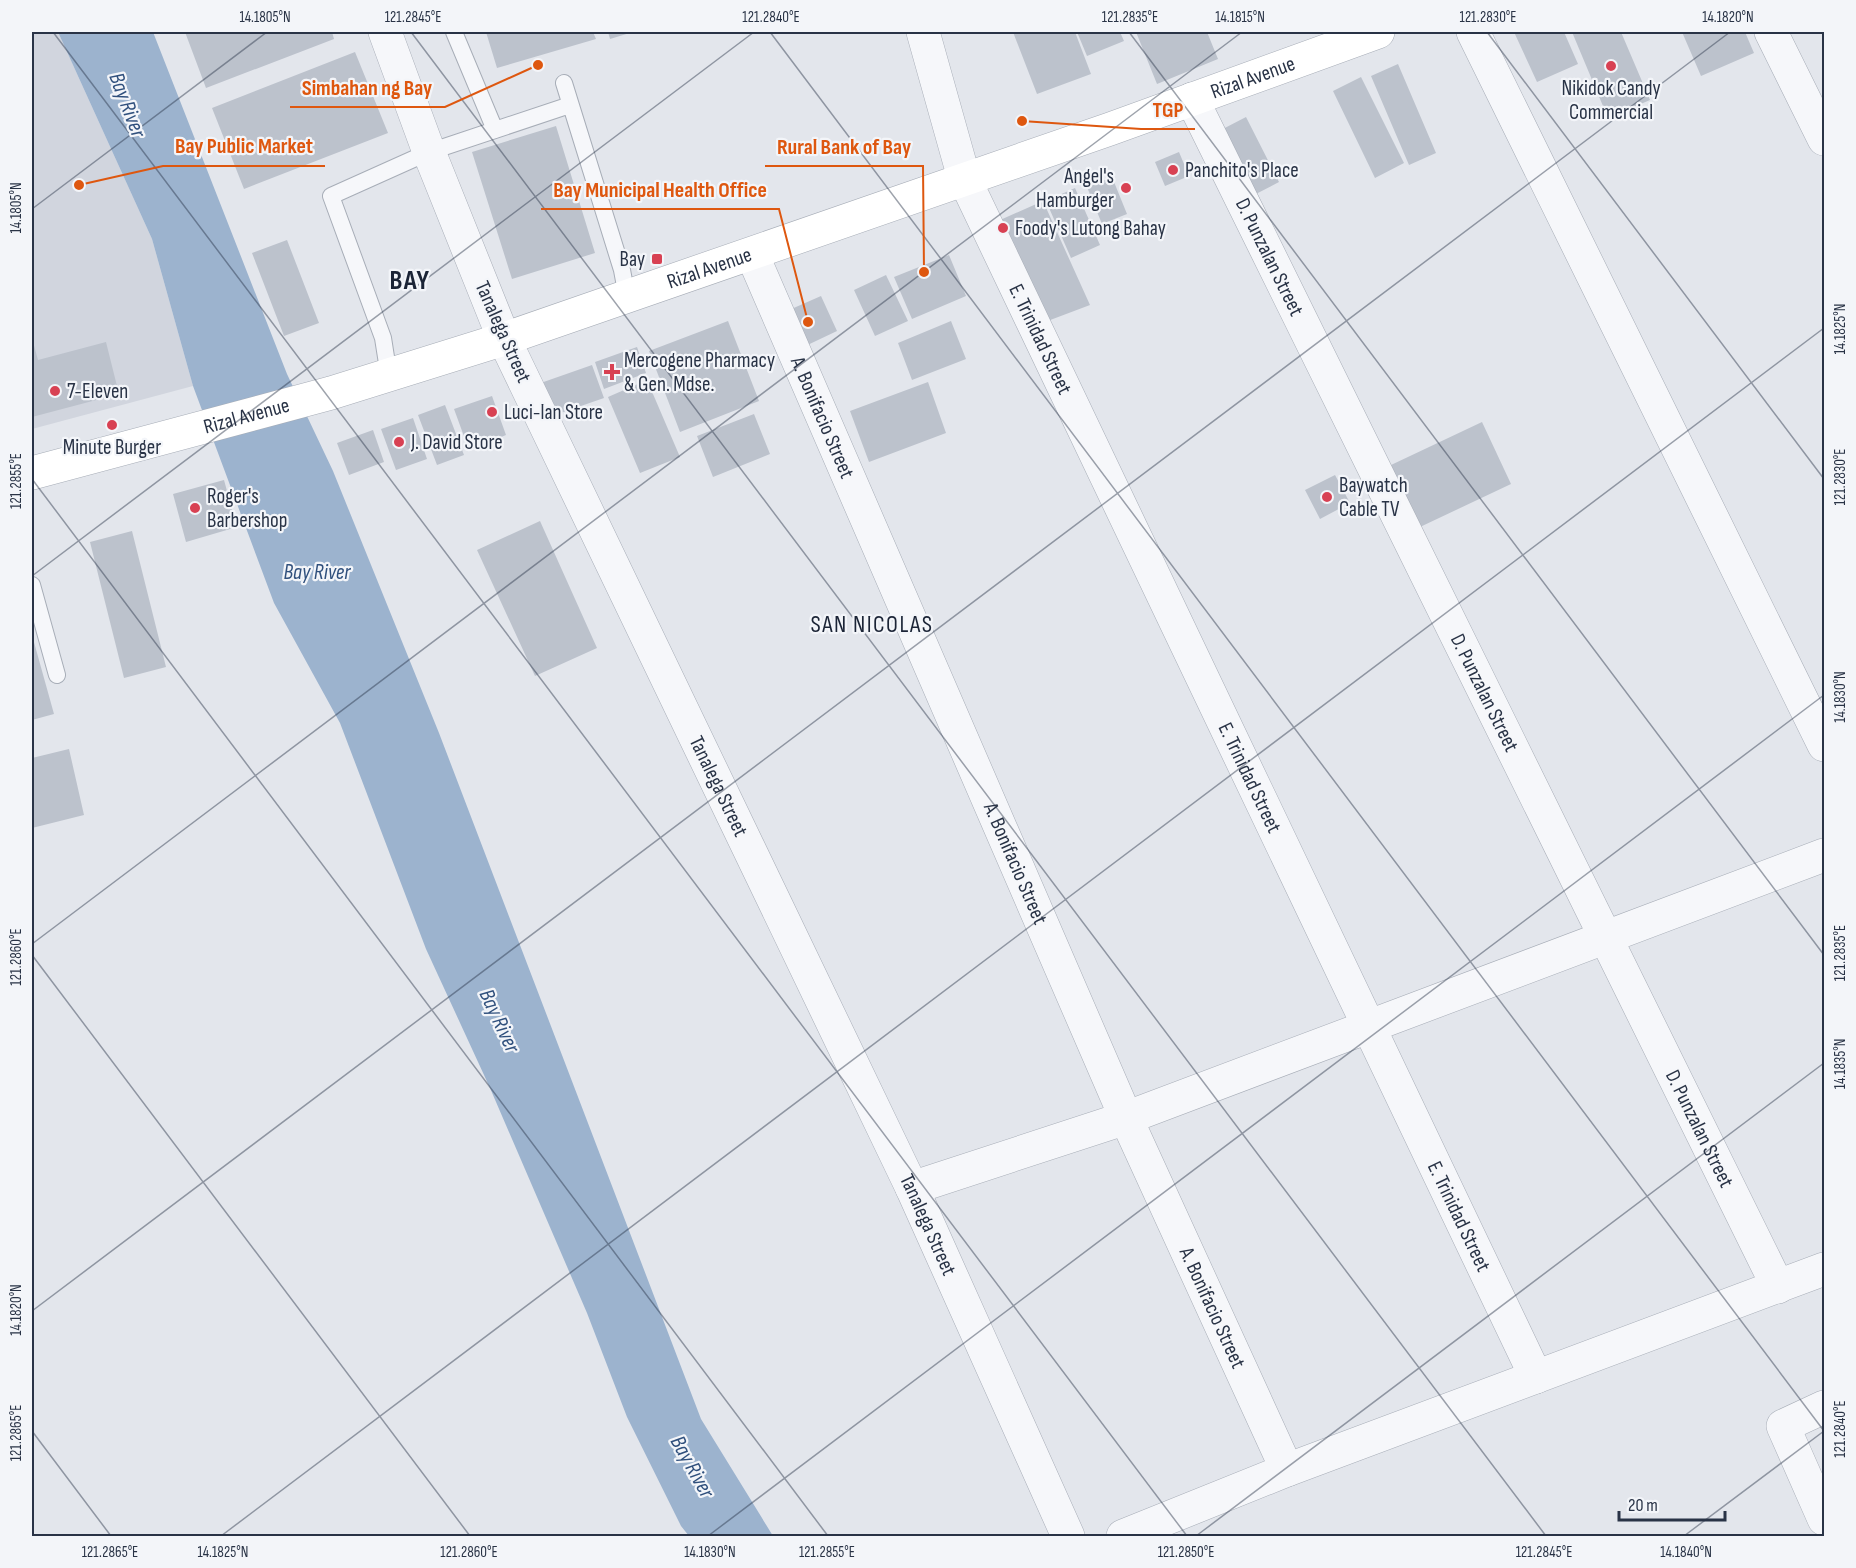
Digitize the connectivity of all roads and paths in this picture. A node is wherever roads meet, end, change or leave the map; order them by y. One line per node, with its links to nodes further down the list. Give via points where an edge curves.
1 (385, 32): 12 (street, Tanalega Street)
2 (454, 32): 10 (lane)
3 (923, 32): 13 (street, E. Trinidad Street)
4 (1377, 32): 8 (main road, Rizal Avenue)
5 (1473, 32): 21 (street)
6 (1771, 32): 11 (street)
7 (564, 83): 9 (lane)
8 (1192, 99): 13 (main road, Rizal Avenue); 23 (street, D. Punzalan Street)
9 (570, 105): 10 (lane); 15 (lane)
10 (495, 130): 12 (lane)
11 (1824, 139)
12 (429, 152): 16 (street, Tanalega Street); 17 (lane, via 331,196 383,339)
13 (964, 178): 14 (main road, Rizal Avenue); 24 (street, E. Trinidad Street)
14 (752, 254): 15 (main road, Rizal Avenue); 25 (street, A. Bonifacio Street)
15 (627, 297): 16 (main road, Rizal Avenue)
16 (504, 339): 17 (main road, Rizal Avenue); 26 (street, Tanalega Street)
17 (389, 376): 18 (main road, Rizal Avenue)
18 (32, 473)
19 (32, 585): 20 (lane)
20 (57, 675)
21 (1824, 745)
22 (1824, 855): 23 (street)
23 (1607, 937): 24 (street); 28 (street, D. Punzalan Street)
24 (1370, 1026): 25 (street); 29 (street, E. Trinidad Street)
25 (1126, 1118): 26 (street); 31 (street, A. Bonifacio Street)
26 (912, 1188): 33 (street, Tanalega Street)
27 (1824, 1269): 28 (street)
28 (1778, 1287): 29 (street)
29 (1536, 1377): 31 (street)
30 (1824, 1407): 32 (street, via 1783,1426)
31 (1287, 1470): 34 (street)
32 (1824, 1519)
33 (1068, 1536)
34 (1123, 1536)

